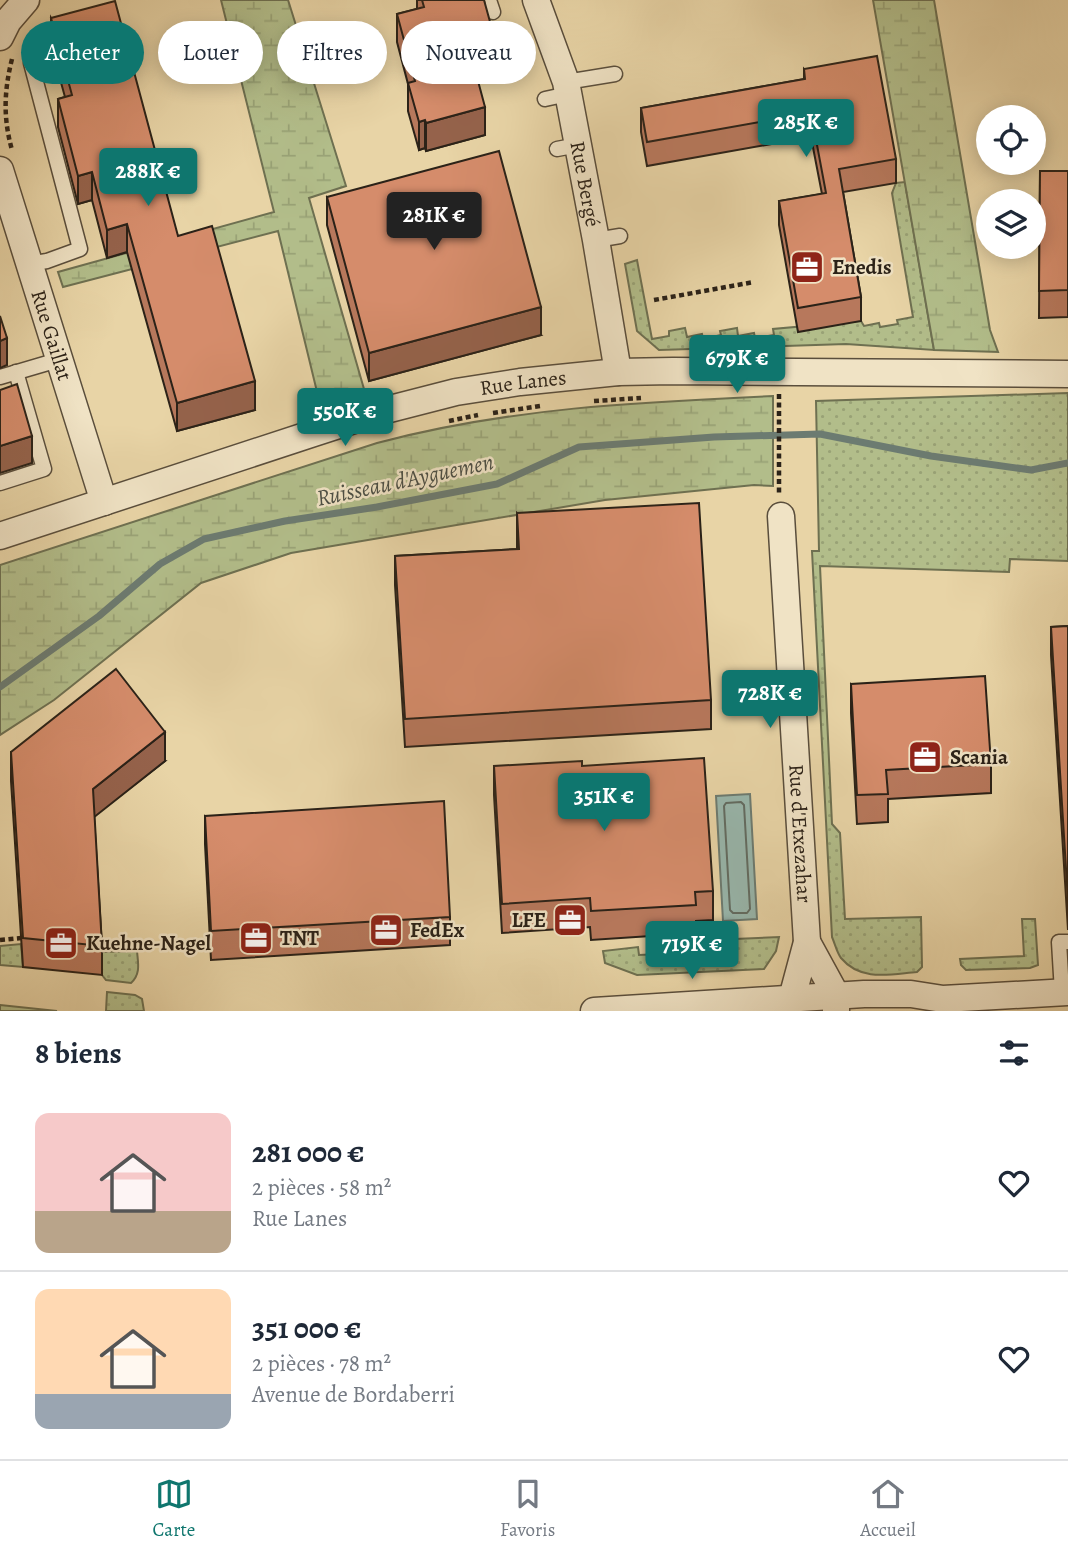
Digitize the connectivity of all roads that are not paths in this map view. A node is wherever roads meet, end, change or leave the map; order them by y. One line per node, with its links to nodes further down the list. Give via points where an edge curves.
1 (26, 0): 3 (street)
2 (536, 0): 6 (street, Rue Bergé)
3 (0, 37)
4 (615, 74): 6 (lane)
5 (37, 84): 8 (lane, via 80,248)
6 (559, 92): 11 (street, Rue Bergé, via 568,147 608,238)
7 (0, 170): 8 (street, Rue Gaillat)
8 (28, 264): 9 (street, Rue Gaillat)
9 (58, 360): 10 (lane); 15 (street, Rue Gaillat)
10 (16, 372): 13 (lane); 14 (lane, via 44,469)
11 (618, 372): 12 (street, Rue Lanes); 15 (street, Rue Lanes, via 456,392 359,418)
12 (1068, 374)
13 (0, 377)
14 (0, 483)
15 (104, 502): 17 (street, Rue Lanes)
16 (780, 509): 18 (street, Rue d'Etxezahar)
17 (0, 536)
18 (807, 942): 21 (street, Rue d'Etxezahar); 24 (street, Rue d'Etxezahar)
19 (1068, 942): 20 (lane, via 1059,942)
20 (1065, 992): 22 (street)
21 (792, 998): 24 (street); 25 (street)
22 (943, 999): 23 (street, via 911,994); 26 (street)
23 (864, 1002): 24 (street)
24 (836, 1003)
25 (594, 1011)
26 (917, 1011)

